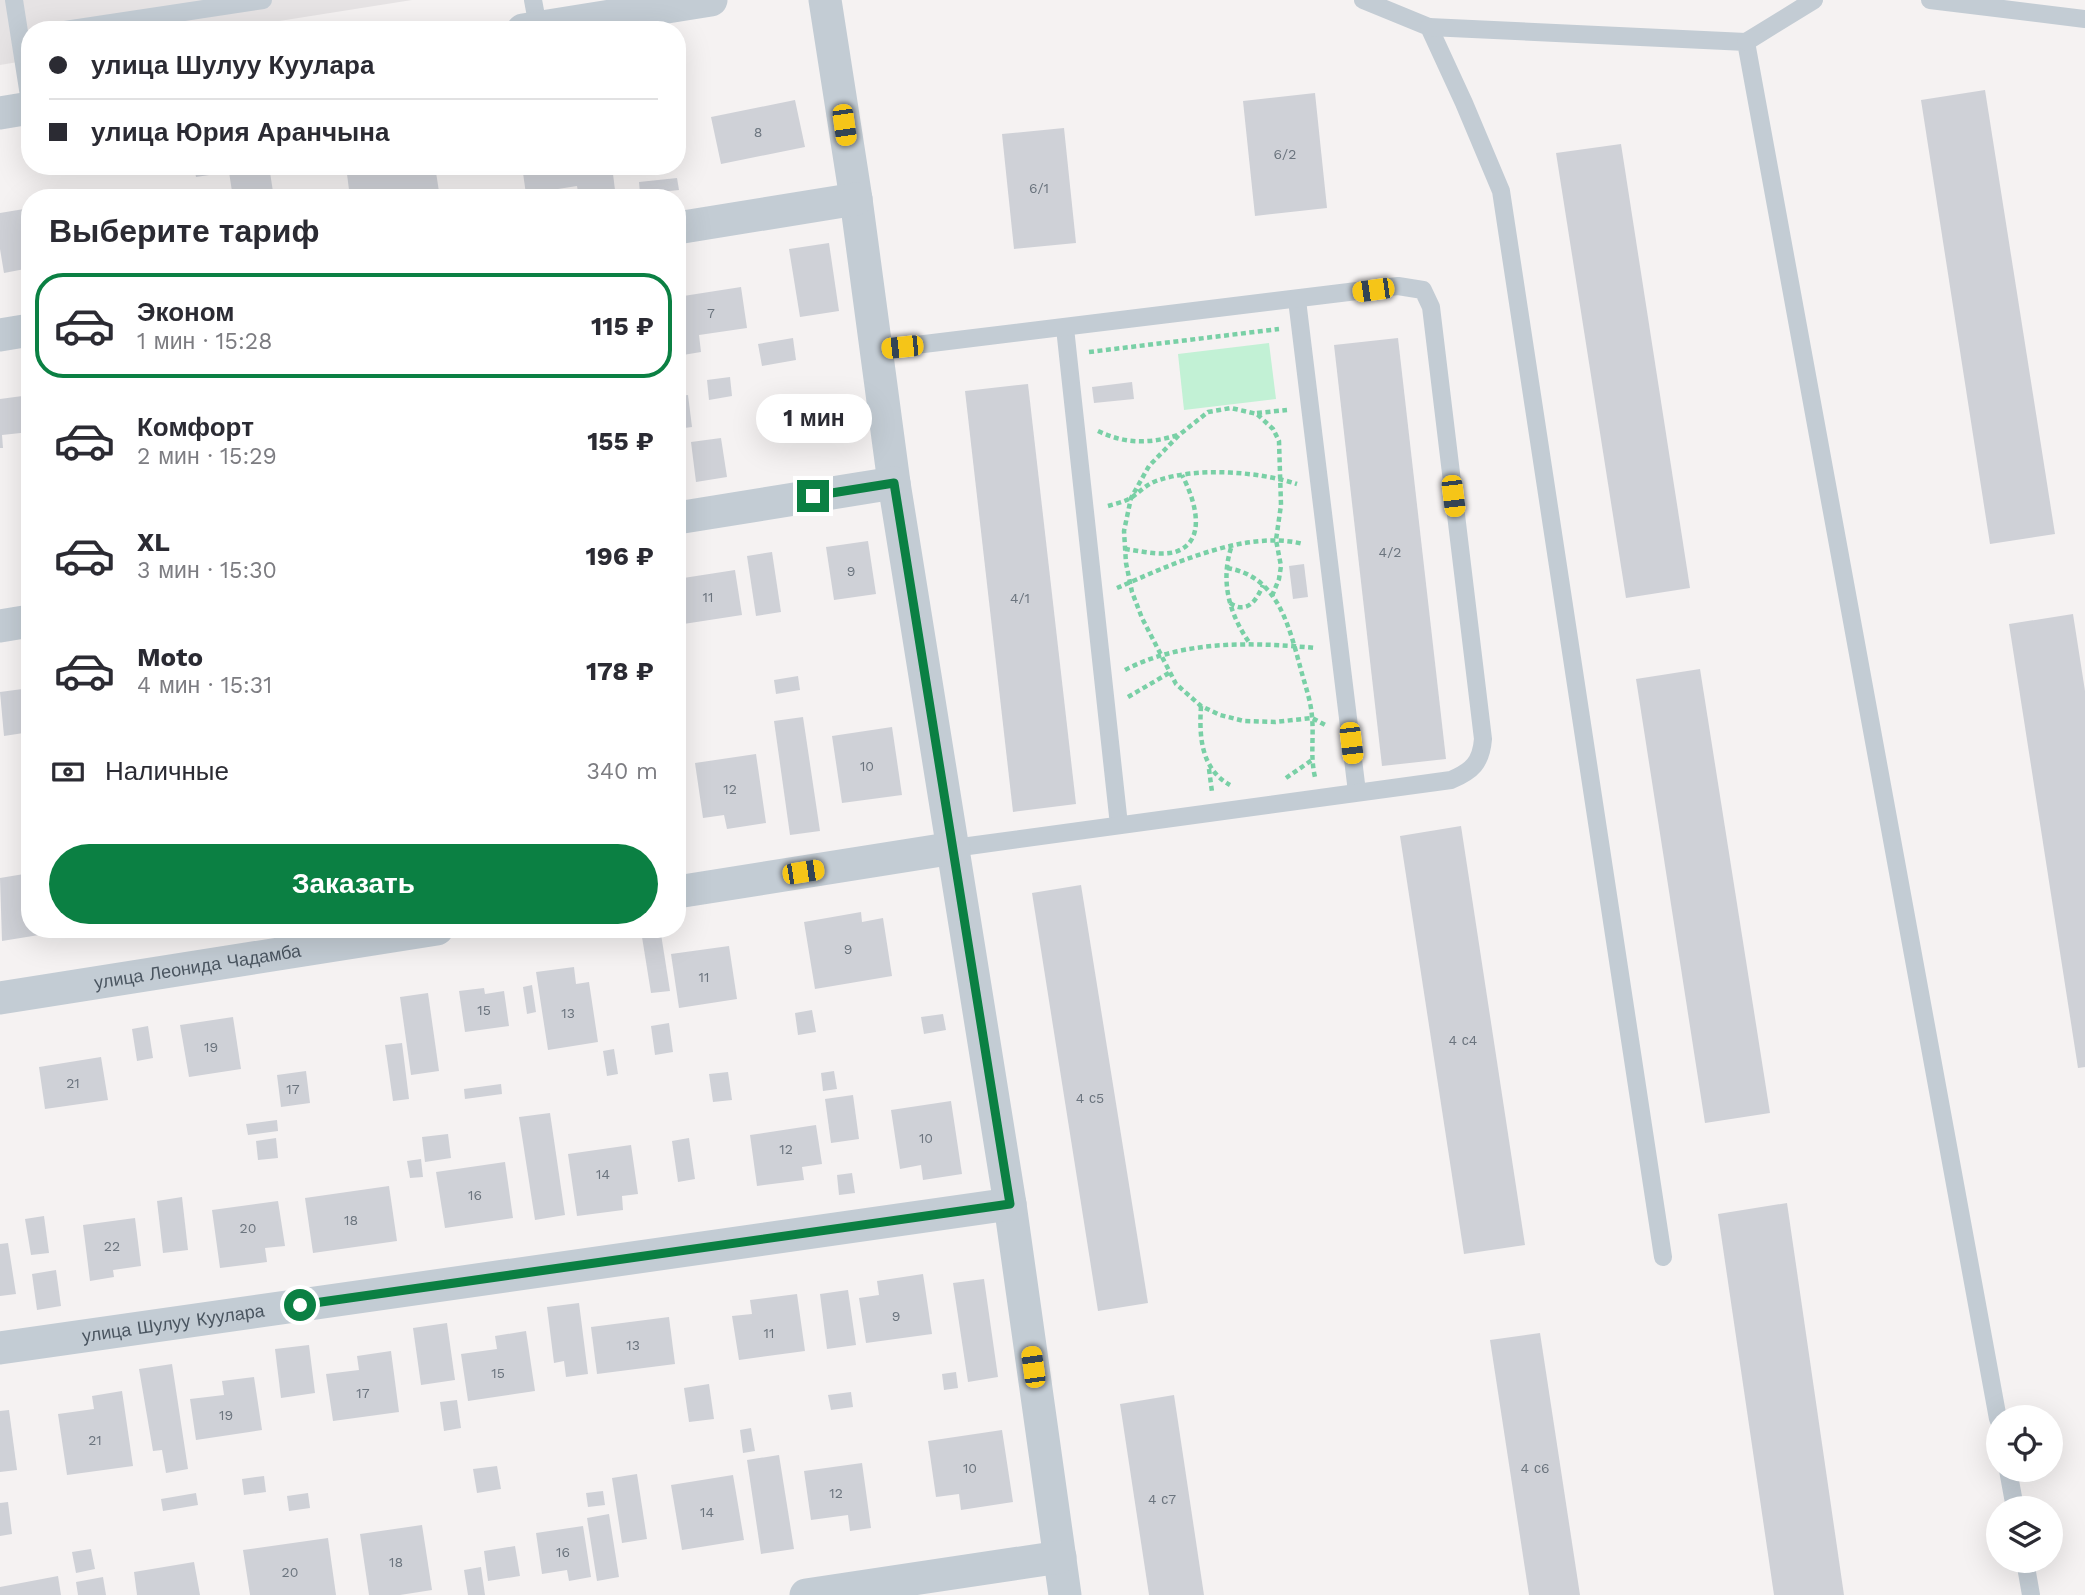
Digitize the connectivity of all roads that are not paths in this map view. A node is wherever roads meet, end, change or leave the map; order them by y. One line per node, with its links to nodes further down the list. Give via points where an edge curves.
1 (14, 0): 11 (lane)
2 (263, 0): 10 (lane)
3 (711, 0): 8 (street)
4 (825, 0): 16 (street)
5 (1363, 0): 12 (lane)
6 (1814, 0): 13 (lane)
7 (1930, 0): 9 (lane)
8 (531, 19)
9 (2085, 19)
10 (124, 21)
11 (21, 23)
12 (1429, 27): 13 (lane); 34 (lane, via 1501,191)
13 (1745, 42): 36 (lane)
14 (21, 110): 15 (street)
15 (0, 113)
16 (856, 200): 17 (street); 22 (street)
17 (686, 227)
18 (1297, 300): 19 (lane); 27 (lane); 27 (lane, via 1398,286 1423,290 1431,307 1482,754 1476,766 1451,780)
19 (1065, 328): 22 (lane); 28 (lane)
20 (21, 332): 21 (street)
21 (0, 335)
22 (874, 350): 23 (street)
23 (894, 483): 24 (street); 29 (street)
24 (686, 517)
25 (21, 622): 26 (street)
26 (0, 626)
27 (1357, 792): 28 (lane)
28 (1119, 825): 29 (lane)
29 (954, 848): 30 (street); 33 (street)
30 (686, 891)
31 (380, 938): 32 (street, улица Леонида Чадамба)
32 (0, 998)
33 (1010, 1204): 35 (street, улица Шулуу Куулара); 37 (street)
34 (1663, 1257)
35 (0, 1348)
36 (1995, 1405)
37 (1060, 1557): 39 (street); 40 (street)
38 (2027, 1573): 41 (lane)
39 (806, 1595)
40 (1065, 1595)
41 (2031, 1595)

